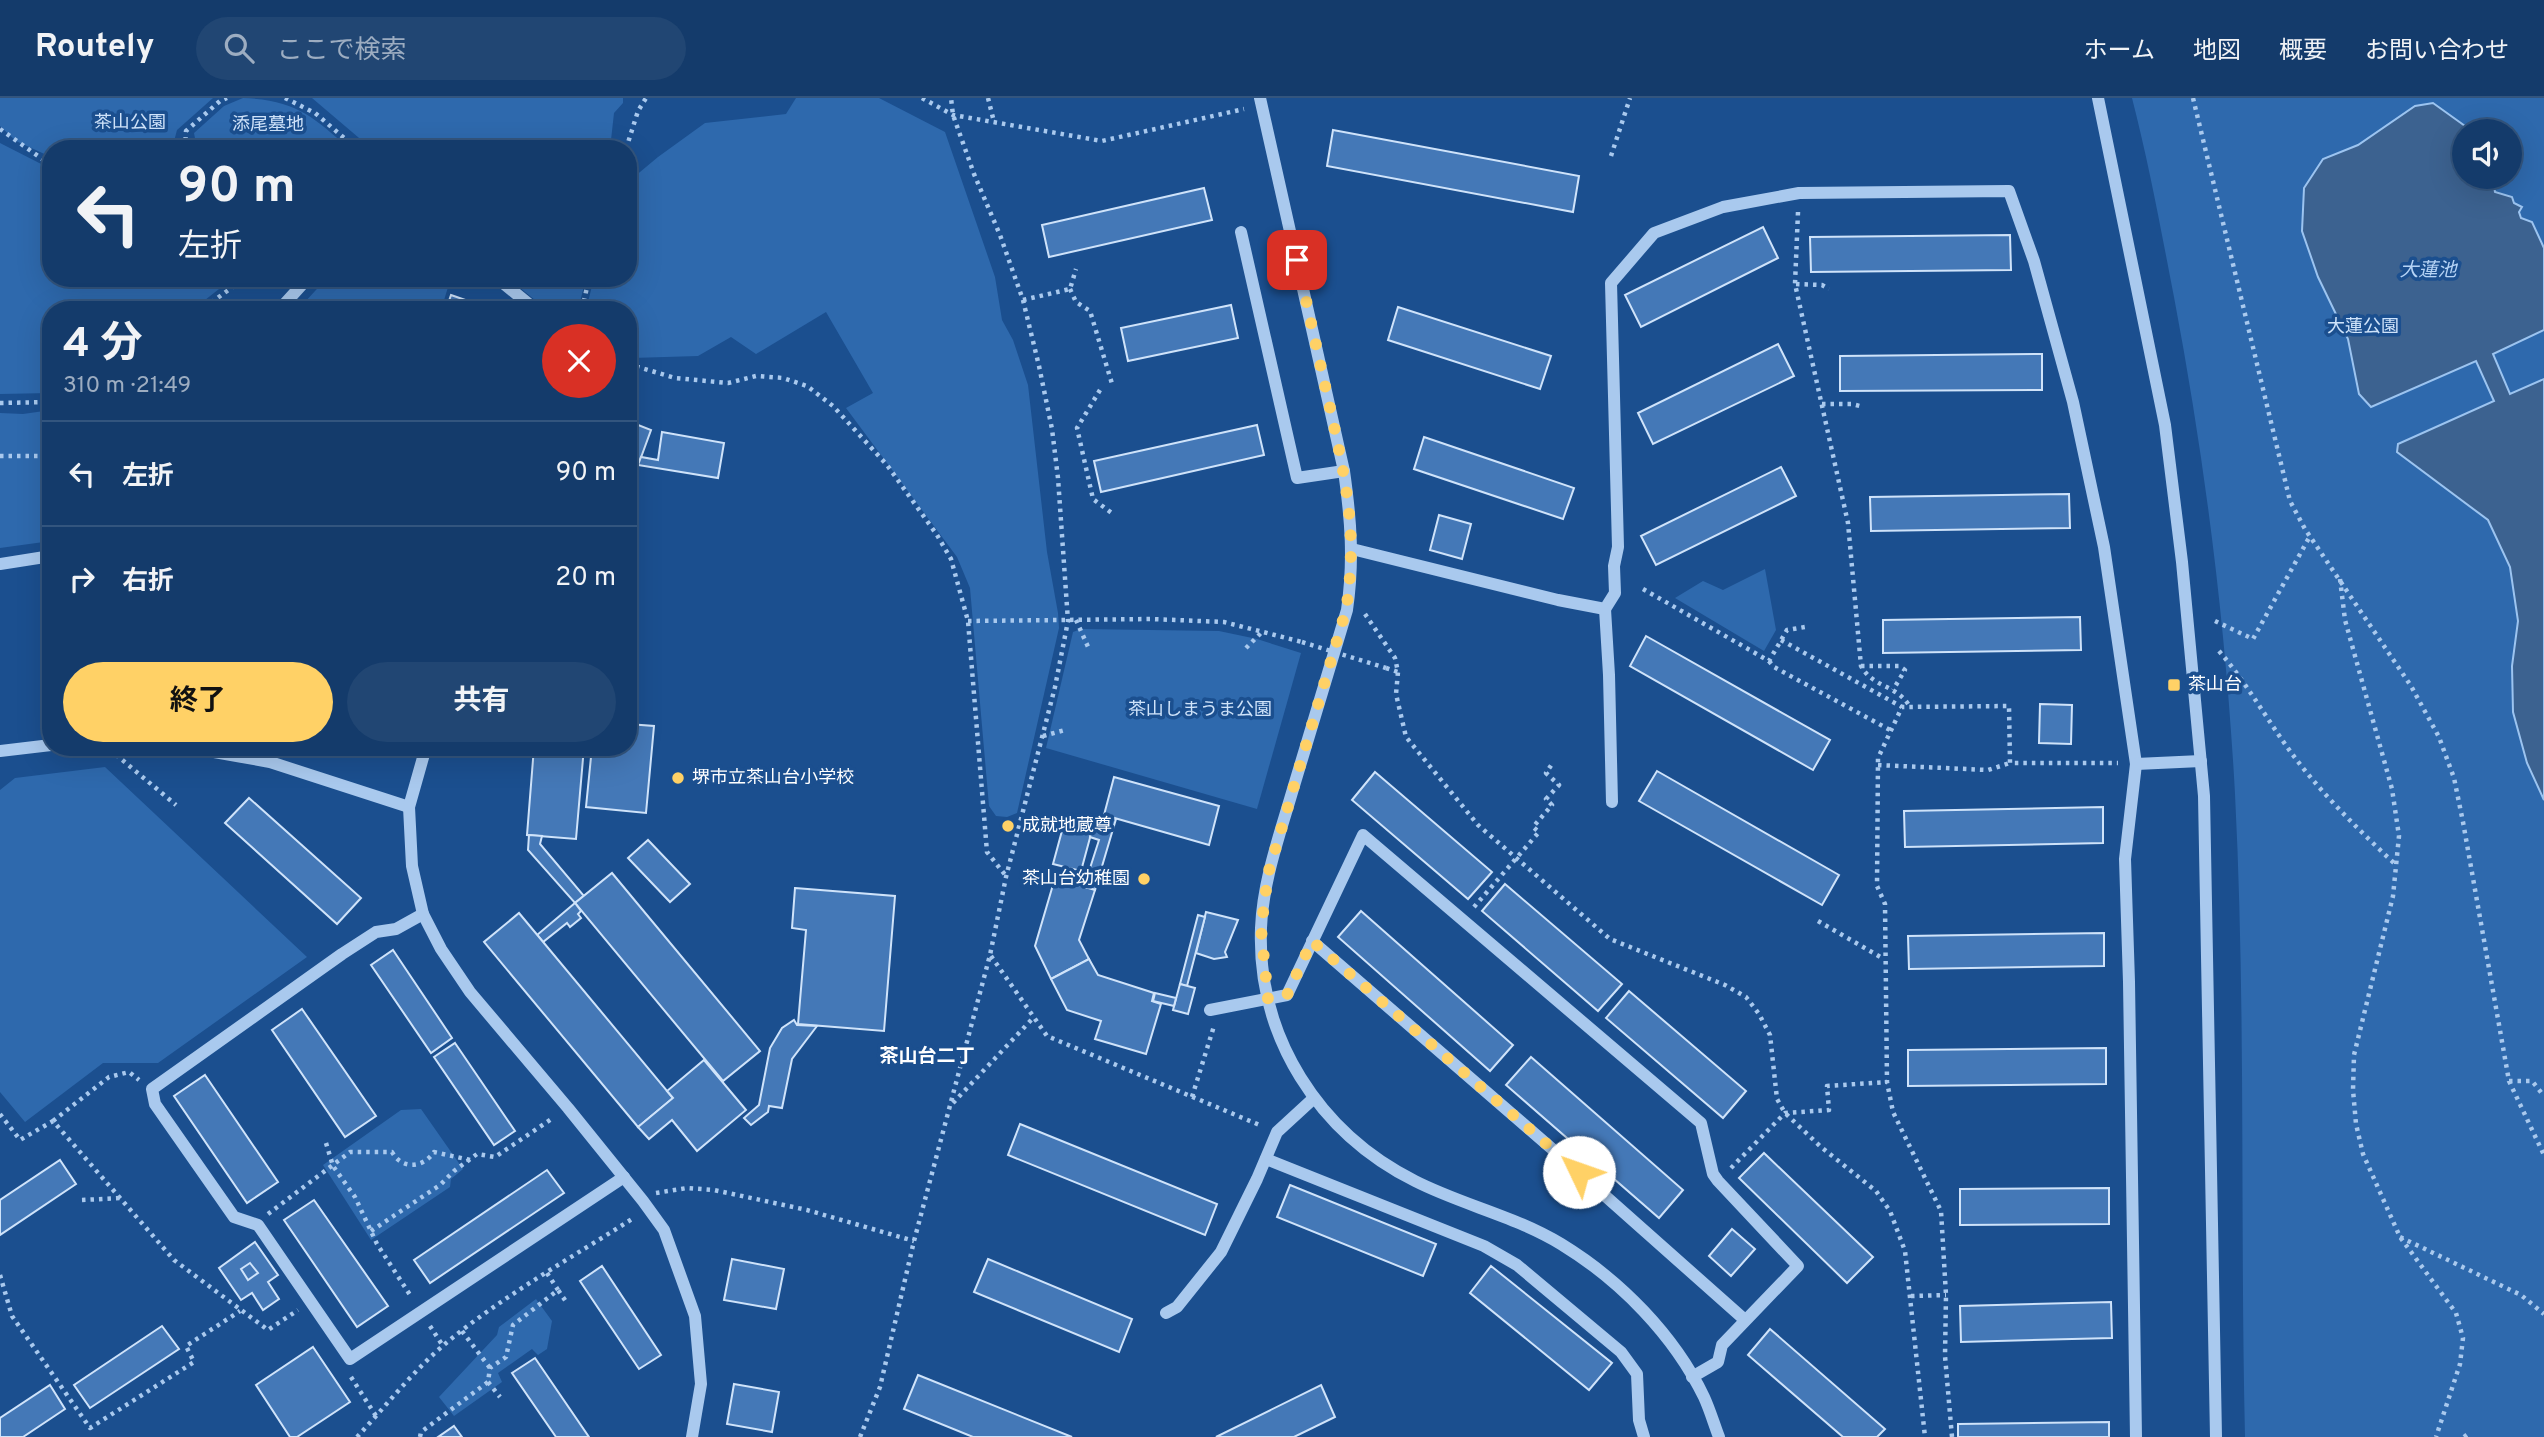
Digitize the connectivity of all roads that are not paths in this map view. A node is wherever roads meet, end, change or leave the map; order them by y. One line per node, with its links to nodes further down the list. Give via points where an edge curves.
1 (2098, 98): 17 (street, via 2165,425)
2 (1261, 101): 8 (street)
3 (1241, 232): 8 (street, via 1297,478)
4 (300, 287): 6 (street)
5 (508, 287): 7 (street)
6 (287, 301)
7 (525, 301)
8 (1344, 471): 9 (street)
9 (1352, 549): 12 (street); 23 (street, via 1346,610 1268,874 1261,929)
10 (42, 557): 11 (street)
11 (0, 564)
12 (1605, 609): 18 (street, via 1615,593 1618,547 1611,283 1654,233 1723,207 1799,193 2009,191 2034,261 2073,402 2105,547); 19 (street)
13 (42, 746): 14 (street)
14 (0, 751)
15 (236, 756): 20 (street, via 270,762)
16 (423, 756): 20 (street)
17 (2201, 761): 18 (street); 35 (street)
18 (2136, 764): 34 (street, via 2125,859)
19 (1612, 802)
20 (409, 807): 21 (street, via 412,866)
21 (423, 914): 27 (street, via 470,992); 27 (street, via 396,929 376,932 152,1089 155,1104 234,1217 258,1225 350,1359)
22 (1312, 941): 23 (street, via 1287,995); 29 (street); 29 (street, via 1363,835 1701,1123 1713,1174 1798,1266)
23 (1268, 999): 24 (street); 25 (street, via 1279,1036)
24 (1215, 1009)
25 (1314, 1098): 26 (street, via 1277,1132); 30 (street, via 1368,1153 1415,1181 1561,1244 1600,1272 1643,1310)
26 (1266, 1159): 28 (street, via 1221,1252 1177,1307); 32 (street, via 1484,1246 1517,1265 1621,1352 1637,1374)
27 (624, 1177): 31 (street, via 664,1230 695,1316 701,1384)
28 (1166, 1313)
29 (1745, 1320): 30 (street, via 1722,1345 1718,1362)
30 (1692, 1377): 33 (street)
31 (692, 1437)
32 (1644, 1437)
33 (1719, 1437)
34 (2136, 1437)
35 (2216, 1437)

